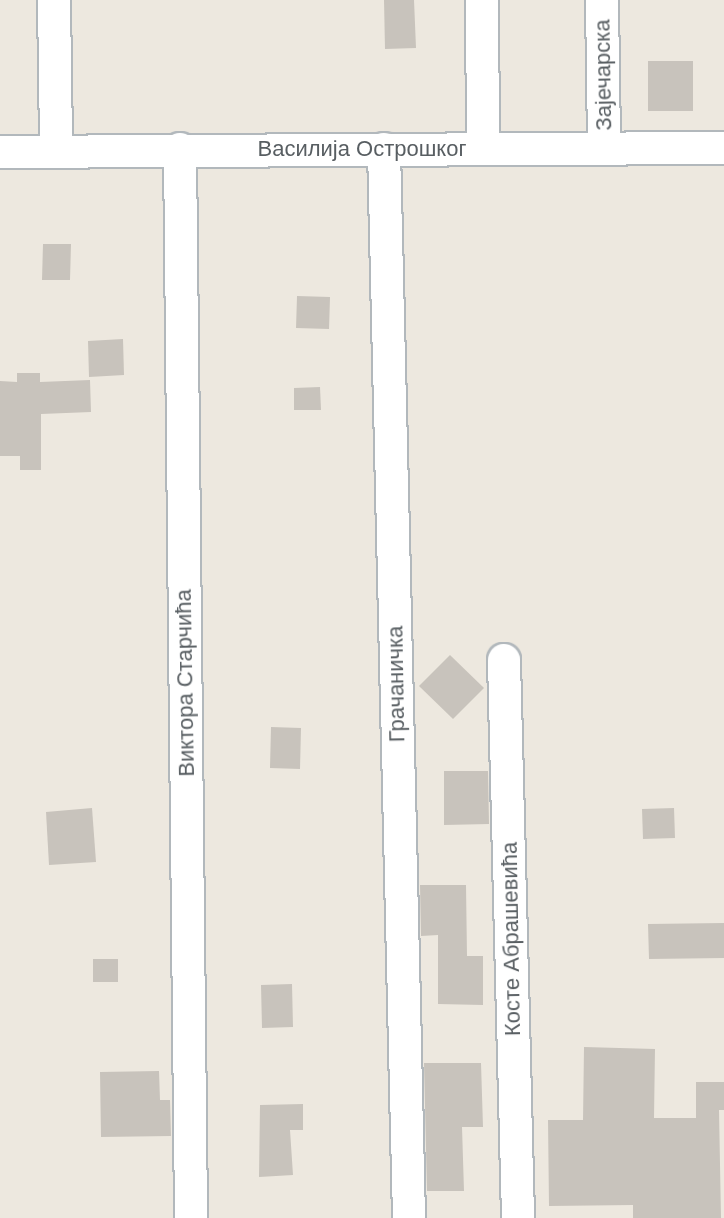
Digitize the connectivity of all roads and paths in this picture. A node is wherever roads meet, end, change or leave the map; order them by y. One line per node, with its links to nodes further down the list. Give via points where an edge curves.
1 (54, 0): 9 (street)
2 (482, 0): 7 (street)
3 (602, 0): 8 (street, Зајечарска)
4 (724, 148): 8 (street, Василија Острошког)
5 (180, 149): 6 (street, Василија Острошког); 9 (street, Василија Острошког); 12 (street, Виктора Старчића)
6 (384, 149): 7 (street, Василија Острошког); 13 (street, Грачаничка)
7 (483, 149): 8 (street, Василија Острошког)
8 (604, 149)
9 (56, 150): 10 (street, Василија Острошког)
10 (0, 152)
11 (504, 660): 14 (street, Косте Абрашевића)
12 (191, 1218)
13 (409, 1218)
14 (518, 1218)

